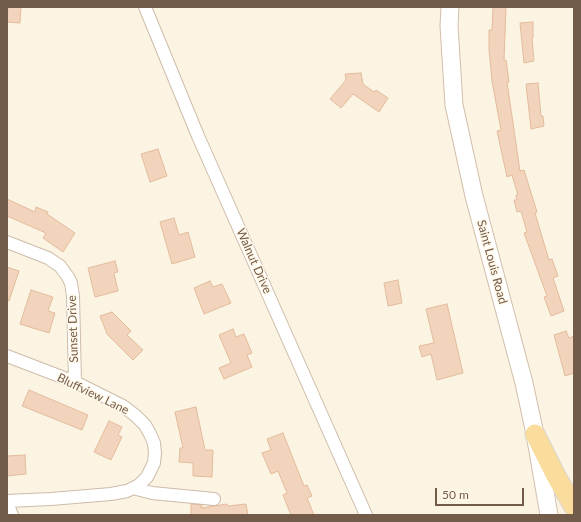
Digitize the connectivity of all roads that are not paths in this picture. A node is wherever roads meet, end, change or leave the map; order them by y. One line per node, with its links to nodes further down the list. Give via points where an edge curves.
1 (145, 7): 12 (street, Walnut Drive, via 198,136)
2 (450, 7): 6 (street, Saint Louis Road, via 454,105 474,196)
3 (7, 242): 5 (street, Sunset Drive, via 51,260 60,266 71,283)
4 (7, 356): 5 (street, Bluffview Lane)
5 (75, 382): 7 (street, Bluffview Lane, via 123,406 136,416 150,434 154,443 154,463 147,477)
6 (535, 434): 10 (main road); 13 (street, Saint Louis Road)
7 (134, 488): 8 (street, via 152,493); 9 (street, Bluffview Lane, via 111,494)
8 (214, 499)
9 (7, 502): 11 (street)
10 (574, 507)
11 (12, 515)
12 (366, 515)
13 (549, 515)

